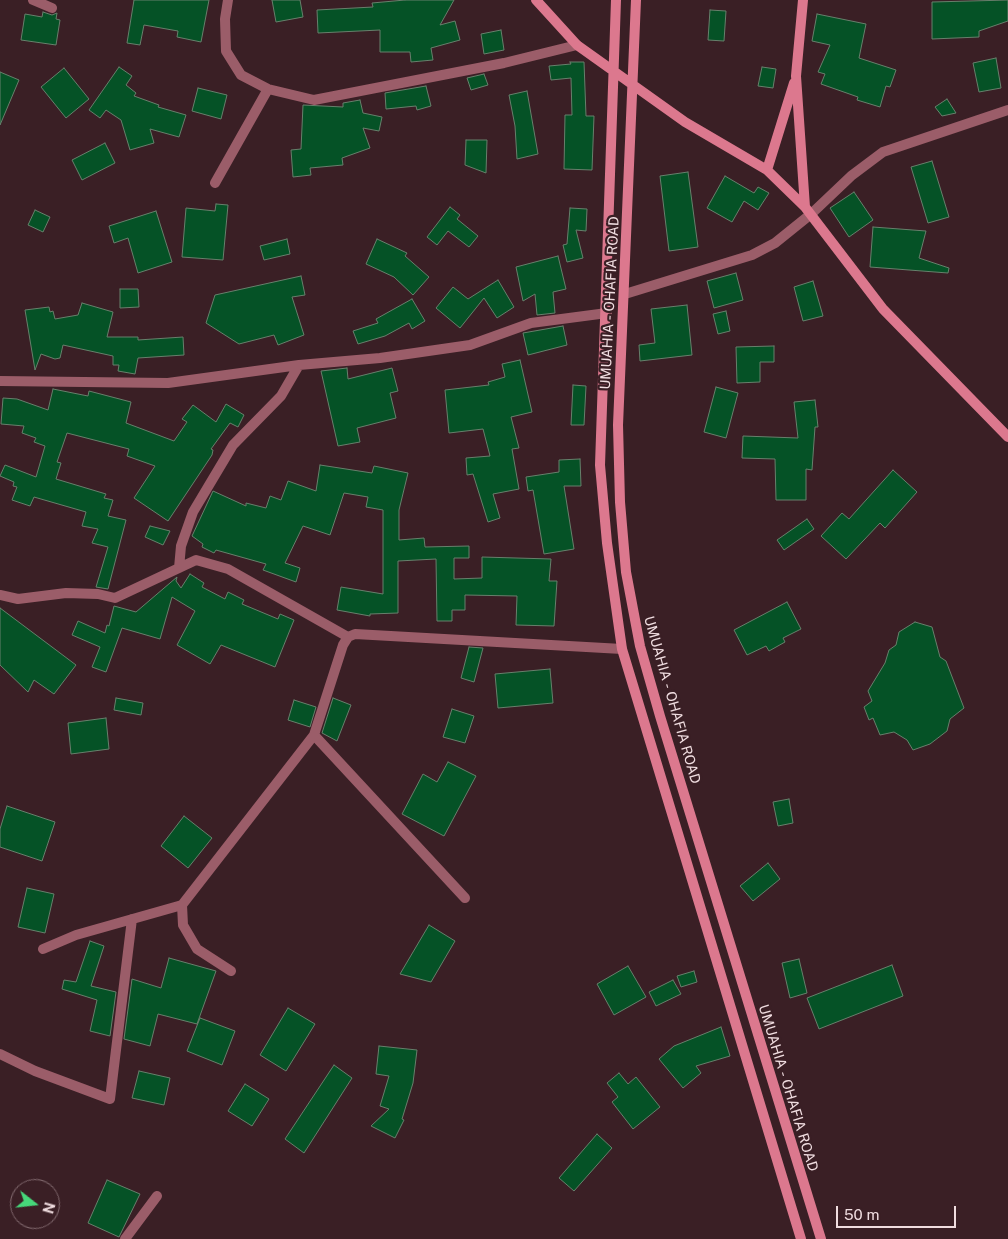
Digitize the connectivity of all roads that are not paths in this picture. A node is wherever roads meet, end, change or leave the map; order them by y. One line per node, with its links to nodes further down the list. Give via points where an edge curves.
1 (33, 0): 7 (street)
2 (228, 0): 12 (street, via 226,52 241,75)
3 (536, 0): 8 (main road)
4 (616, 0): 9 (main road, UMUAHIA - OHAFIA ROAD)
5 (636, 0): 11 (main road, UMUAHIA - OHAFIA ROAD)
6 (803, 0): 10 (main road)
7 (52, 8)
8 (576, 46): 9 (main road); 12 (street, via 320,100)
9 (613, 71): 11 (main road); 18 (main road, UMUAHIA - OHAFIA ROAD)
10 (796, 76): 14 (main road); 16 (main road)
11 (633, 86): 14 (main road, via 685,122); 17 (main road, UMUAHIA - OHAFIA ROAD)
12 (268, 89): 15 (street)
13 (1008, 110): 16 (street, via 883,152)
14 (767, 170): 16 (main road)
15 (215, 183)
16 (808, 210): 17 (street, via 775,243 752,255); 21 (main road, via 883,310)
17 (625, 294): 26 (main road, UMUAHIA - OHAFIA ROAD, via 618,425 626,572 640,646)
18 (607, 313): 19 (street, via 532,323 470,345); 25 (main road, UMUAHIA - OHAFIA ROAD, via 600,465)
19 (300, 365): 20 (street, via 168,383); 22 (street, via 281,396 234,445 193,512 181,546)
20 (0, 381)
21 (1008, 437)
22 (179, 568): 23 (street, via 116,598 66,593 18,599); 24 (street, via 196,560 228,569)
23 (0, 595)
24 (348, 636): 25 (street); 28 (street)
25 (622, 650): 27 (main road, UMUAHIA - OHAFIA ROAD)
26 (663, 728): 27 (main road); 38 (main road, UMUAHIA - OHAFIA ROAD)
27 (646, 734): 37 (main road, UMUAHIA - OHAFIA ROAD)
28 (314, 735): 29 (street); 30 (street)
29 (465, 898)
30 (182, 905): 31 (street); 33 (street, via 183,925 197,949)
31 (132, 919): 32 (street, via 76,935); 34 (street, via 110,1099)
32 (43, 949)
33 (231, 970)
34 (0, 1054)
35 (157, 1196): 36 (street)
36 (125, 1239)
37 (801, 1239)
38 (821, 1239)

